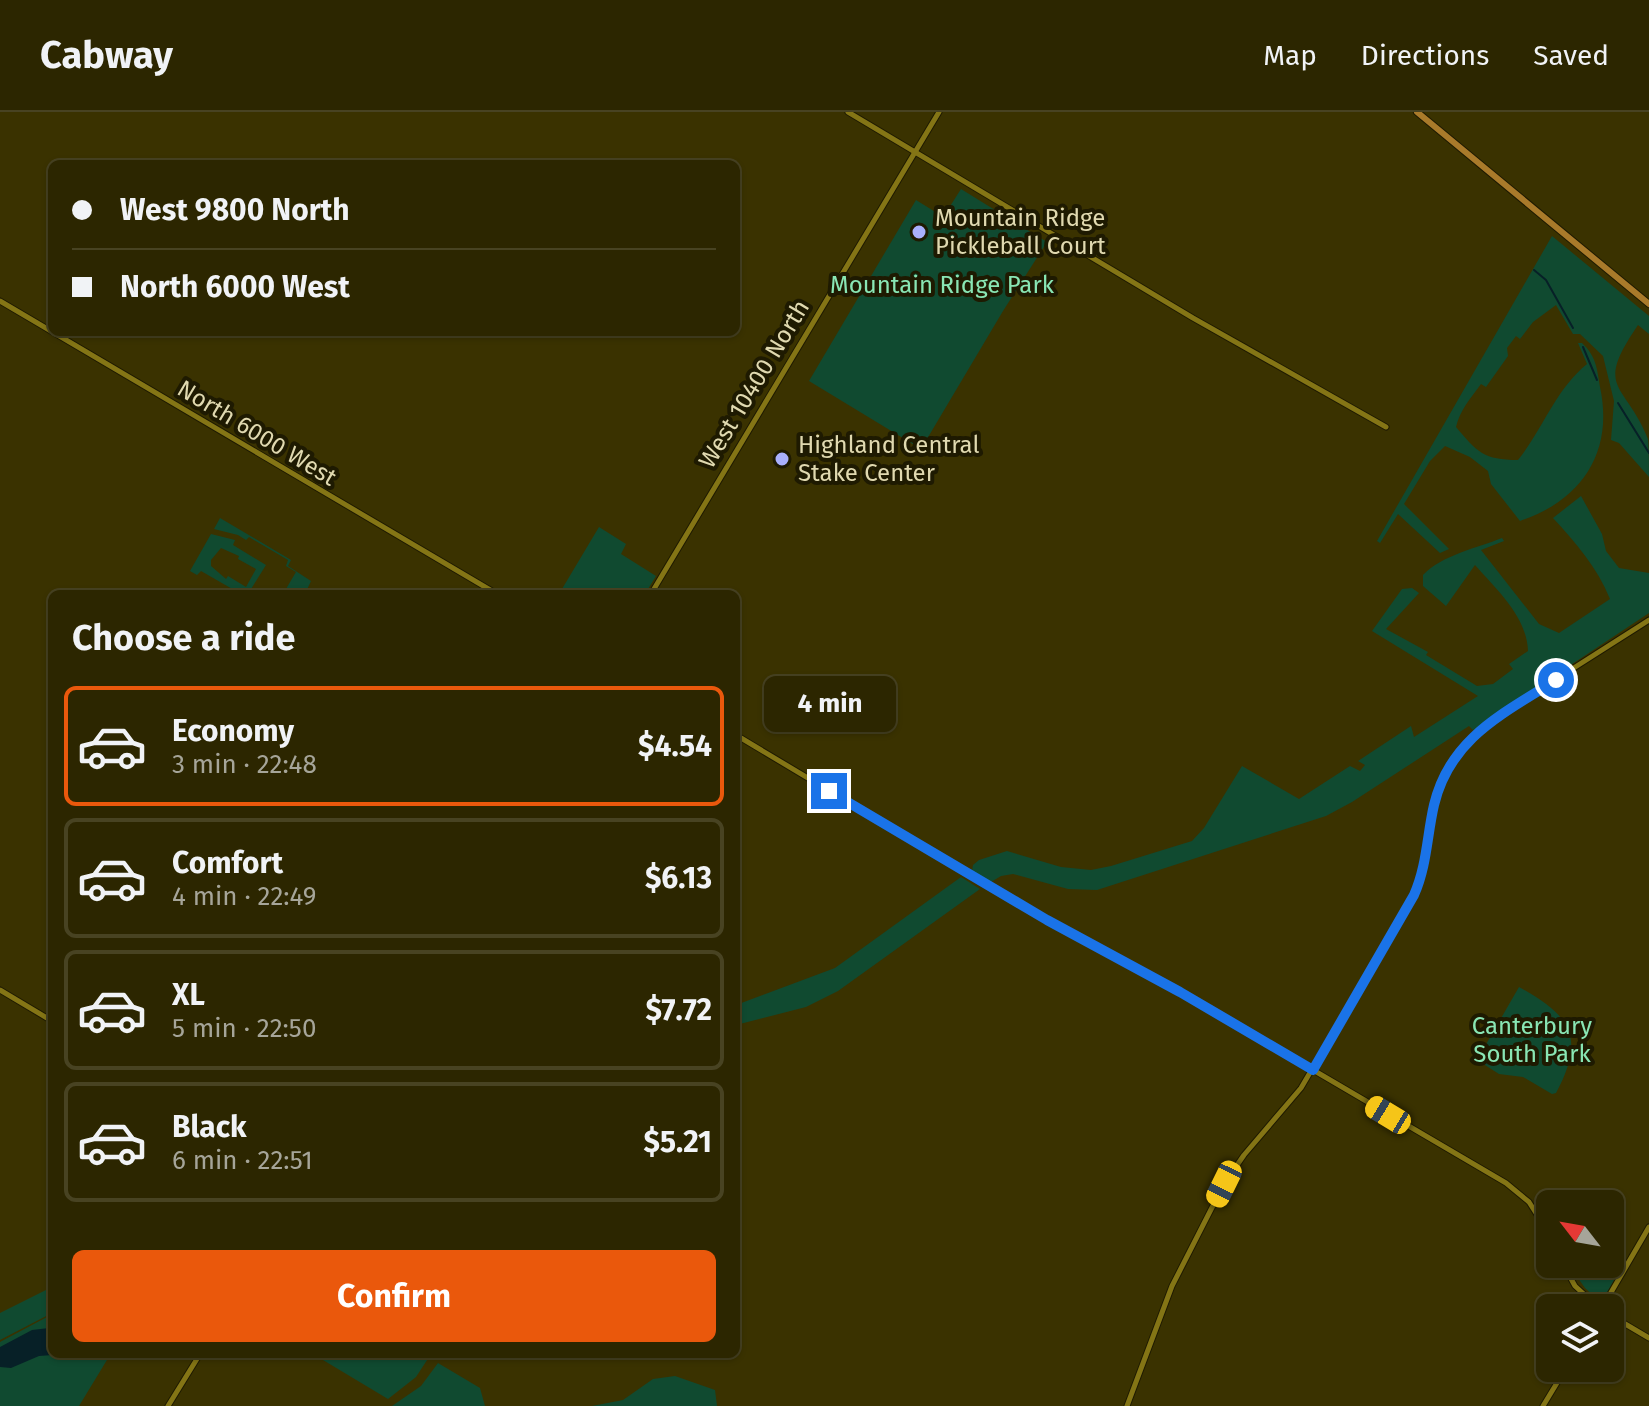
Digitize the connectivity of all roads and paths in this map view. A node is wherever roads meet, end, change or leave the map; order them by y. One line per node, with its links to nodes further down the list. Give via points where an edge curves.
1 (848, 112): 4 (street)
2 (939, 112): 4 (street, West 10400 North)
3 (1417, 112): 6 (main road)
4 (915, 152): 9 (street); 11 (street, West 10400 North)
5 (0, 301): 7 (street, North 6000 West)
6 (1649, 304)
7 (48, 329)
8 (59, 336): 10 (street, North 6000 West)
9 (1386, 427)
10 (490, 590)
11 (653, 590)
12 (1649, 620): 16 (street, via 1475,732 1439,790 1414,895)
13 (740, 737): 16 (street, via 1055,925)
14 (0, 990): 15 (street)
15 (48, 1019)
16 (1313, 1070): 17 (street, via 1509,1185); 27 (street, via 1233,1168 1170,1293)
17 (1536, 1213)
18 (1649, 1227): 21 (street)
19 (1571, 1278): 20 (street)
20 (1584, 1294)
21 (1608, 1294)
22 (1624, 1323): 23 (street)
23 (1649, 1338)
24 (198, 1358): 26 (street)
25 (1558, 1382): 28 (street)
26 (168, 1406)
27 (1127, 1406)
28 (1543, 1406)

